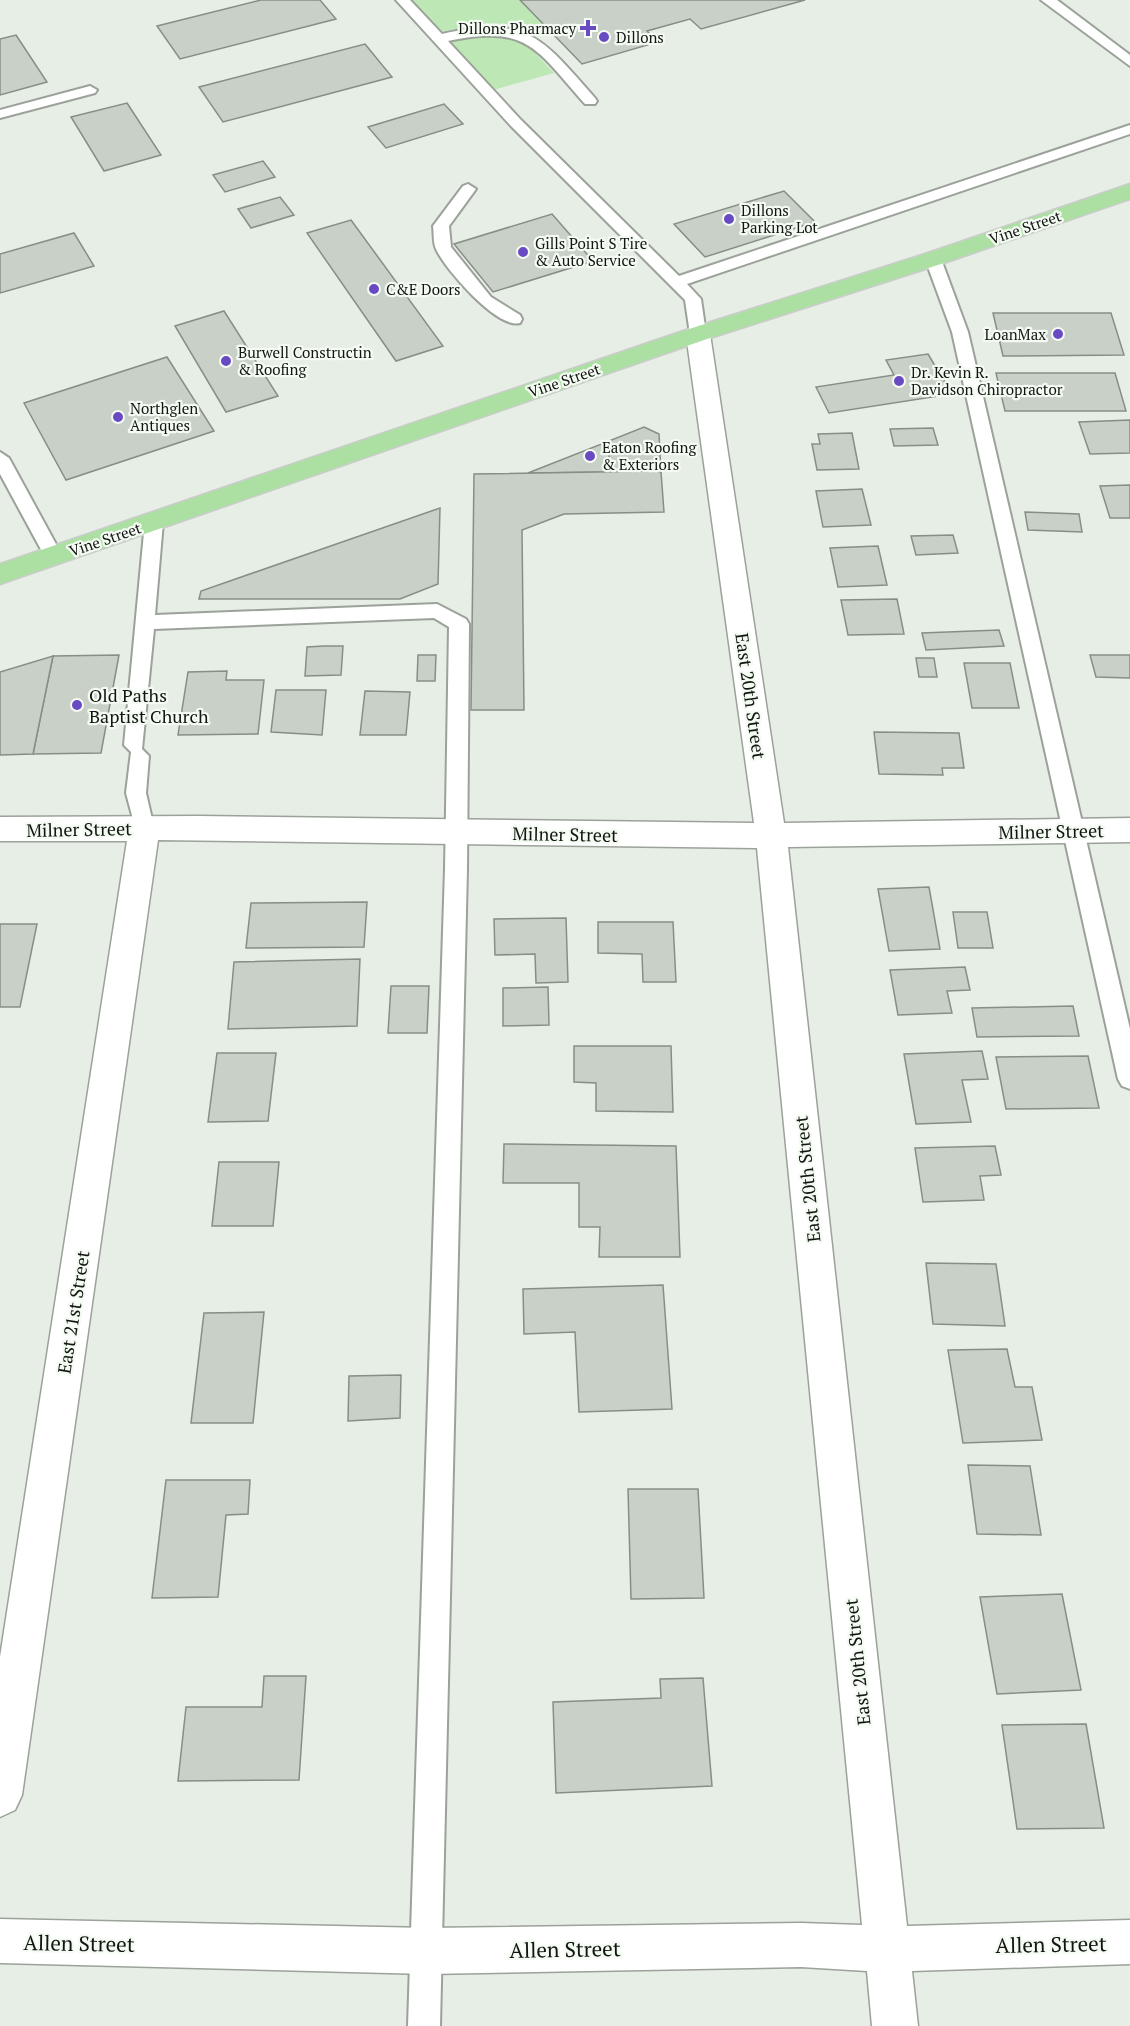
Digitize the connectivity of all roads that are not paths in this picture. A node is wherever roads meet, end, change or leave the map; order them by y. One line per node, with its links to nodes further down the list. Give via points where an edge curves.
1 (403, 0): 3 (lane)
2 (1048, 0): 4 (lane)
3 (439, 39): 6 (lane, via 495,28 518,32 532,39); 12 (lane, via 516,123)
4 (1130, 62)
5 (90, 90): 7 (lane)
6 (590, 101)
7 (0, 114)
8 (1130, 129): 12 (lane)
9 (468, 189): 13 (lane, via 441,226 443,248 484,301)
10 (1130, 191): 11 (main road, Vine Street)
11 (933, 259): 14 (main road, Vine Street); 23 (lane, via 960,332)
12 (676, 282): 14 (lane, via 693,299)
13 (514, 318)
14 (698, 334): 16 (main road, Vine Street); 25 (street, East 20th Street)
15 (0, 458): 17 (lane)
16 (154, 522): 17 (main road, Vine Street); 19 (lane)
17 (54, 557): 18 (main road, Vine Street)
18 (0, 574)
19 (145, 622): 20 (lane, via 136,750 136,793); 24 (lane, via 437,611 459,624)
20 (144, 828): 21 (street, Milner Street); 24 (street, Milner Street); 27 (street, East 21st Street)
21 (0, 829)
22 (1130, 830): 23 (street, Milner Street)
23 (1075, 831): 25 (street, Milner Street); 26 (lane)
24 (457, 833): 25 (street, Milner Street); 31 (lane)
25 (771, 835): 30 (street, East 20th Street)
26 (1130, 1079)
27 (0, 1795)
28 (0, 1941): 31 (street, Allen Street)
29 (1130, 1942): 30 (street, Allen Street)
30 (885, 1949): 31 (street, Allen Street, via 801,1945); 33 (street, East 20th Street)
31 (427, 1951): 32 (lane)
32 (424, 2026)
33 (895, 2026)

